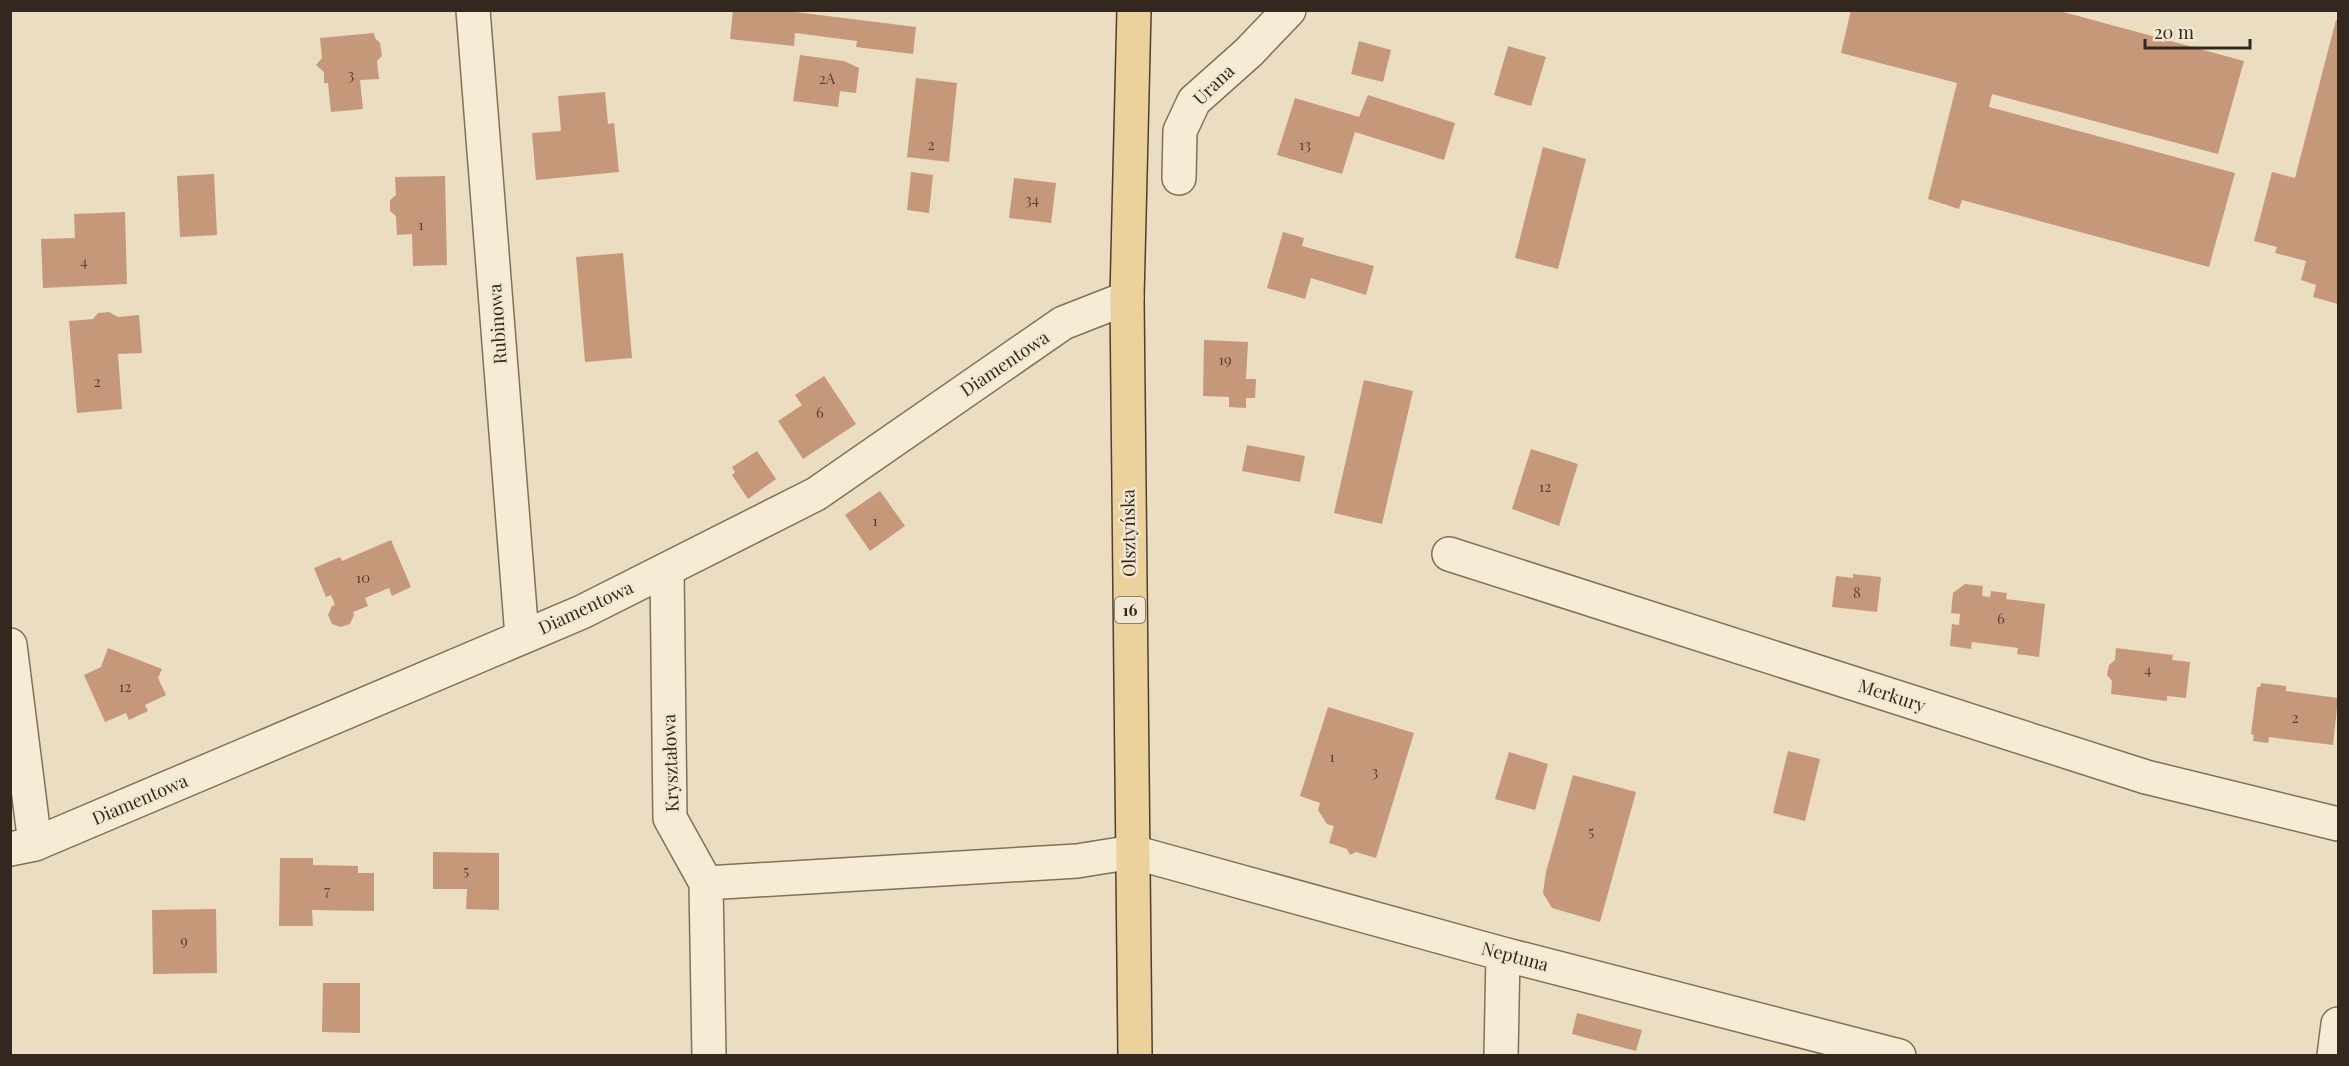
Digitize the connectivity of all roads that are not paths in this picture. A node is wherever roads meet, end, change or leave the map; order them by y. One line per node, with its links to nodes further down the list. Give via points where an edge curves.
1 (473, 10): 8 (street, Rubinowa)
2 (1134, 10): 5 (main road, Olsztyńska / 16)
3 (1289, 10): 4 (street, Urana, via 1194,101 1180,131)
4 (1179, 178)
5 (1126, 298): 7 (street, Diamentowa, via 1064,324 816,494); 12 (main road, Olsztyńska / 16)
6 (1449, 554): 10 (street, Merkury, via 2146,777)
7 (667, 570): 8 (street, Diamentowa); 13 (street, Kryształowa, via 670,818)
8 (522, 638): 11 (street, Diamentowa)
9 (10, 645): 11 (street)
10 (2338, 824)
11 (23, 847)
12 (1133, 852): 13 (street, via 1077,861); 14 (street, Neptuna); 17 (main road, Olsztyńska / 16)
13 (706, 883): 16 (street, Kryształowa)
14 (1503, 954): 18 (street); 19 (street, Neptuna)
15 (2338, 1024): 20 (street)
16 (709, 1056)
17 (1135, 1056)
18 (1502, 1056)
19 (1899, 1056)
20 (2334, 1056)

